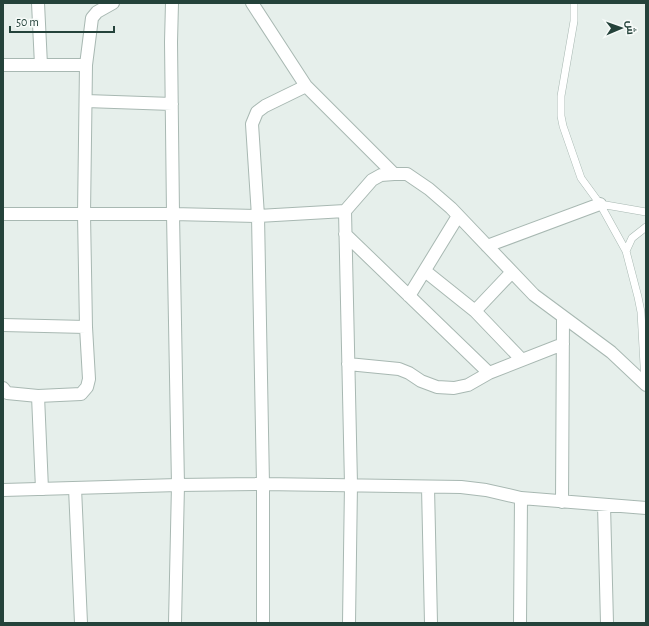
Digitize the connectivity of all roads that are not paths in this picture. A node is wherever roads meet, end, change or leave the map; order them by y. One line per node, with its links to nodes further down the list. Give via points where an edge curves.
1 (38, 3): 7 (street)
2 (113, 3): 8 (street, via 92,18)
3 (172, 3): 11 (street)
4 (252, 3): 9 (street)
5 (574, 3): 13 (lane, via 574,21 561,96 561,116 579,174)
6 (3, 65): 7 (street)
7 (41, 65): 8 (street)
8 (86, 65): 10 (street)
9 (306, 86): 12 (street); 19 (street, via 265,106 257,112 252,124)
10 (86, 101): 11 (street); 17 (street)
11 (172, 104): 18 (street)
12 (394, 174): 14 (street, via 381,175 372,180); 20 (street, via 407,174)
13 (600, 204): 15 (lane); 23 (street); 24 (lane)
14 (345, 211): 19 (street); 22 (street)
15 (646, 212)
16 (3, 214): 17 (street)
17 (84, 214): 18 (street); 31 (street)
18 (173, 214): 19 (street); 41 (street)
19 (258, 216): 39 (street)
20 (458, 216): 23 (street); 25 (street)
21 (646, 227): 24 (lane, via 632,238)
22 (345, 234): 27 (street); 34 (street)
23 (487, 246): 26 (street)
24 (626, 251): 36 (lane, via 641,312)
25 (425, 271): 27 (street); 28 (street)
26 (512, 272): 28 (street); 29 (street, via 534,296)
27 (409, 296): 35 (street)
28 (475, 311): 33 (street)
29 (563, 317): 32 (street); 36 (street, via 611,352)
30 (3, 325): 31 (street)
31 (86, 327): 38 (street, via 88,387 81,394)
32 (563, 344): 33 (street); 48 (street)
33 (522, 360): 35 (street)
34 (348, 364): 35 (street, via 398,369 437,387 454,388 468,385); 40 (street)
35 (489, 373)
36 (645, 384)
37 (3, 388): 38 (street, via 7,393)
38 (38, 396): 44 (street)
39 (263, 484): 40 (street); 41 (street); 53 (street)
40 (351, 484): 42 (street); 54 (street)
41 (178, 485): 43 (street); 52 (street)
42 (428, 487): 46 (street, via 486,490); 55 (street)
43 (75, 488): 44 (street); 51 (street)
44 (42, 489): 45 (street)
45 (3, 490)
46 (521, 498): 48 (street); 56 (street)
47 (646, 498): 50 (street)
48 (562, 502): 49 (street)
49 (604, 505): 50 (street); 57 (street)
50 (646, 508)
51 (81, 623)
52 (175, 623)
53 (263, 623)
54 (349, 623)
55 (431, 623)
56 (520, 623)
57 (607, 623)

